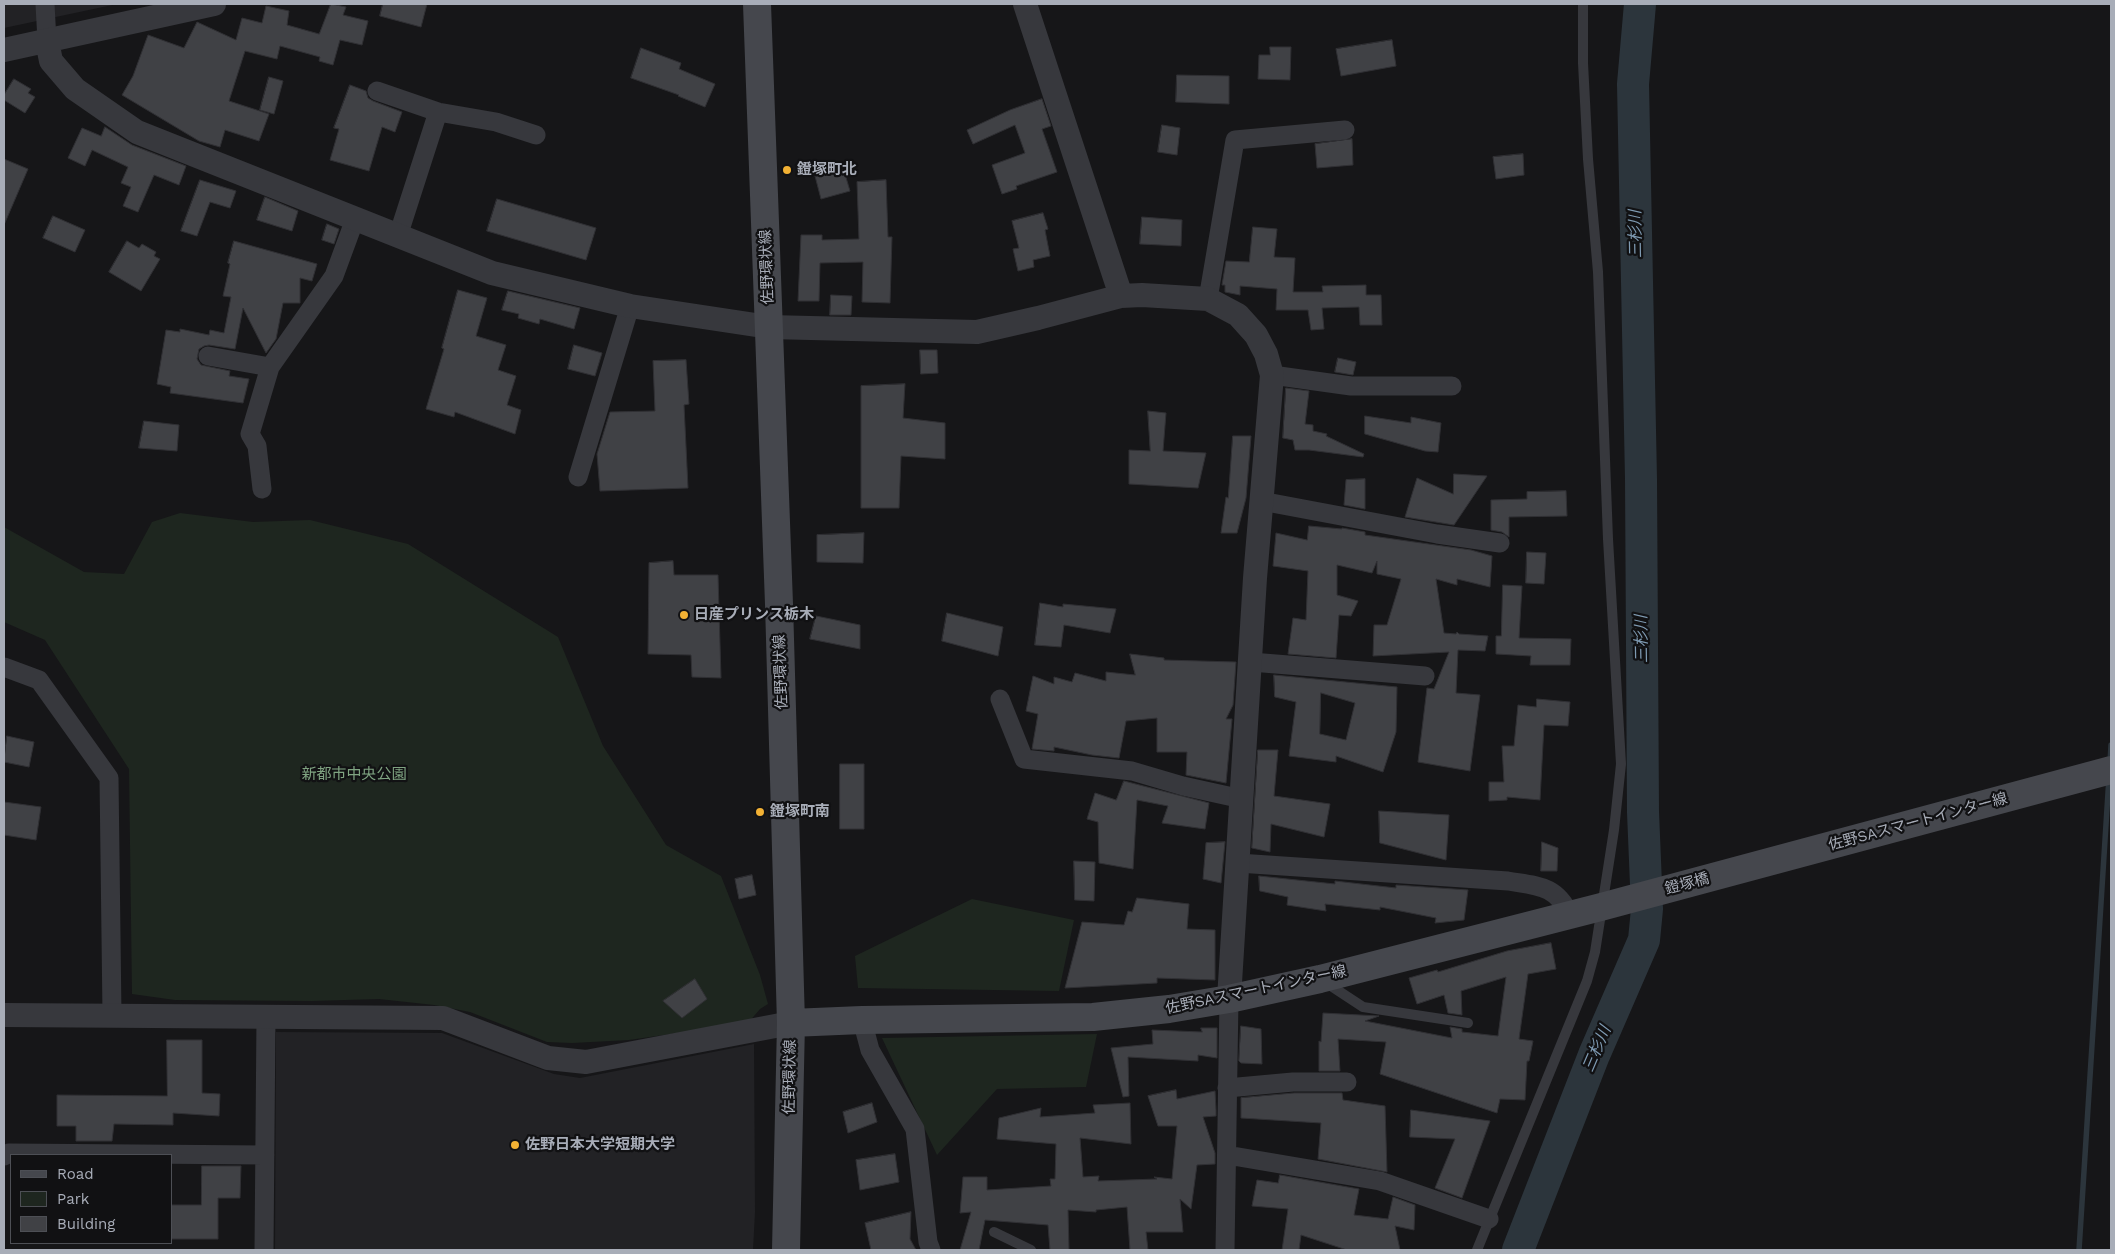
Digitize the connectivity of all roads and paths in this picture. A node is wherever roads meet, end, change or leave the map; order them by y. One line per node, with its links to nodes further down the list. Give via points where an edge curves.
1 (45, 4): 6 (street)
2 (214, 4): 6 (street)
3 (757, 4): 17 (main road, 佐野環状線)
4 (1025, 4): 14 (street)
5 (1584, 4): 34 (lane, via 1583,63 1598,272 1621,764 1614,830)
6 (47, 40): 7 (street); 12 (street, via 51,61 75,89 137,132)
7 (4, 50)
8 (377, 92): 9 (street)
9 (438, 112): 11 (street, via 496,122); 13 (street)
10 (1345, 130): 15 (street, via 1236,140)
11 (536, 135)
12 (355, 218): 13 (street); 19 (street, via 334,276)
13 (398, 236): 16 (street, via 492,273)
14 (1121, 296): 15 (street); 17 (street, via 977,332)
15 (1208, 300): 20 (street, via 1238,315 1256,335)
16 (630, 306): 17 (street); 22 (street)
17 (769, 327): 42 (main road, 佐野環状線)
18 (208, 356): 19 (street)
19 (270, 367): 23 (street, via 250,434 257,446)
20 (1272, 375): 21 (street, via 1351,386); 24 (street)
21 (1452, 386)
22 (578, 478)
23 (262, 489)
24 (1262, 500): 25 (street); 26 (street)
25 (1500, 543)
26 (1251, 662): 28 (street); 31 (street)
27 (4, 667): 39 (street, via 39,680 109,778)
28 (1425, 676)
29 (1000, 699): 31 (street, via 1024,759 1132,771)
30 (2111, 770): 33 (main road, 佐野SAスマートインター線)
31 (1242, 799): 32 (street)
32 (1238, 862): 35 (street, via 1540,886 1554,891); 37 (street)
33 (1752, 866): 34 (main road, 鐙塚橋)
34 (1612, 904): 35 (main road, 佐野SAスマートインター線); 51 (lane, via 1587,981)
35 (1570, 915): 36 (main road, 佐野SAスマートインター線)
36 (1320, 979): 37 (main road, 佐野SAスマートインター線); 43 (lane, via 1363,1007)
37 (1229, 999): 41 (main road, 佐野SAスマートインター線, via 1093,1017); 45 (street)
38 (4, 1015): 39 (street)
39 (112, 1015): 40 (street)
40 (266, 1017): 42 (street, via 443,1018 548,1058 586,1062); 48 (street)
41 (862, 1020): 42 (main road, 佐野SAスマートインター線); 55 (street, via 870,1050 916,1129)
42 (791, 1023): 54 (main road, 佐野環状線)
43 (1468, 1023)
44 (1347, 1082): 45 (street, via 1293,1082)
45 (1227, 1088): 49 (street)
46 (137, 1154): 50 (street, via 9,1153)
47 (172, 1154): 48 (street)
48 (265, 1155): 53 (street)
49 (1227, 1155): 51 (street, via 1380,1181); 57 (street)
50 (4, 1156)
51 (1489, 1219): 58 (lane)
52 (994, 1232): 56 (lane)
53 (264, 1250)
54 (786, 1250)
55 (931, 1250)
56 (1031, 1250)
57 (1225, 1250)
58 (1477, 1250)

